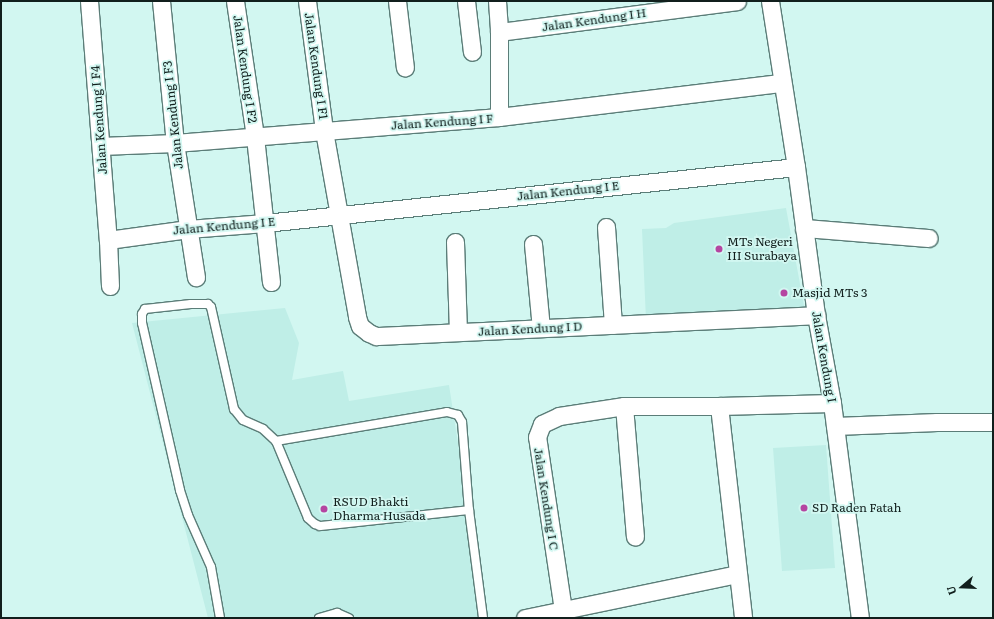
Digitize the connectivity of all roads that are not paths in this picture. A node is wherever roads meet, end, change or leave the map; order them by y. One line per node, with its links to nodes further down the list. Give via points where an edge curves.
1 (89, 1): 18 (street, Jalan Kendung I F4)
2 (161, 1): 17 (street, Jalan Kendung I F3)
3 (235, 1): 16 (street, Jalan Kendung I F2)
4 (307, 1): 15 (street, Jalan Kendung I F1)
5 (397, 1): 12 (street)
6 (466, 1): 11 (street)
7 (497, 1): 10 (street)
8 (737, 1): 10 (street, Jalan Kendung I H)
9 (770, 1): 13 (street, Jalan Kendung I)
10 (499, 32): 14 (street)
11 (472, 52)
12 (405, 68)
13 (782, 83): 14 (street, Jalan Kendung I F); 19 (street, Jalan Kendung I)
14 (499, 117): 15 (street, Jalan Kendung I F)
15 (324, 131): 16 (street, Jalan Kendung I F); 20 (street)
16 (255, 137): 17 (street, Jalan Kendung I F); 21 (street, Jalan Kendung I F2)
17 (175, 143): 18 (street, Jalan Kendung I F); 24 (street, Jalan Kendung I F3)
18 (101, 146): 26 (street, Jalan Kendung I F4)
19 (796, 167): 20 (street, Jalan Kendung I E); 23 (street, Jalan Kendung I)
20 (340, 215): 21 (street, Jalan Kendung I E); 35 (street, Jalan Kendung I D, via 360,326 369,334 376,336)
21 (265, 223): 24 (street, Jalan Kendung I E); 30 (street, Jalan Kendung I F2)
22 (606, 227): 33 (street)
23 (804, 228): 25 (street); 32 (street, Jalan Kendung I)
24 (188, 229): 26 (street, Jalan Kendung I E); 29 (street, Jalan Kendung I F3)
25 (929, 238)
26 (108, 240): 31 (street, Jalan Kendung I F4)
27 (455, 242): 35 (street)
28 (533, 244): 34 (street)
29 (196, 277)
30 (271, 282)
31 (110, 286)
32 (816, 315): 33 (street, Jalan Kendung I D); 36 (street, Jalan Kendung I)
33 (613, 325): 34 (street, Jalan Kendung I D)
34 (541, 328): 35 (street, Jalan Kendung I D)
35 (458, 332)
36 (832, 403): 38 (street, Jalan Kendung I C); 40 (street, Jalan Kendung I)
37 (624, 406): 38 (street, Jalan Kendung I C); 43 (street); 45 (street, Jalan Kendung I C, via 551,419 542,424 537,437)
38 (718, 406): 44 (street)
39 (993, 422): 40 (street)
40 (836, 426): 52 (street, Jalan Kendung I)
41 (276, 441): 42 (lane, via 308,518 320,526); 42 (lane, via 447,412 458,415 462,422); 46 (lane, via 263,429 243,420 234,409 208,304 145,309 142,323 178,482 188,515 211,566)
42 (469, 510): 49 (lane)
43 (635, 537)
44 (738, 574): 45 (street); 51 (street)
45 (563, 610): 50 (street)
46 (220, 618)
47 (319, 618): 48 (lane, via 338,613)
48 (349, 618)
49 (483, 618)
50 (525, 618)
51 (743, 618)
52 (860, 618)

